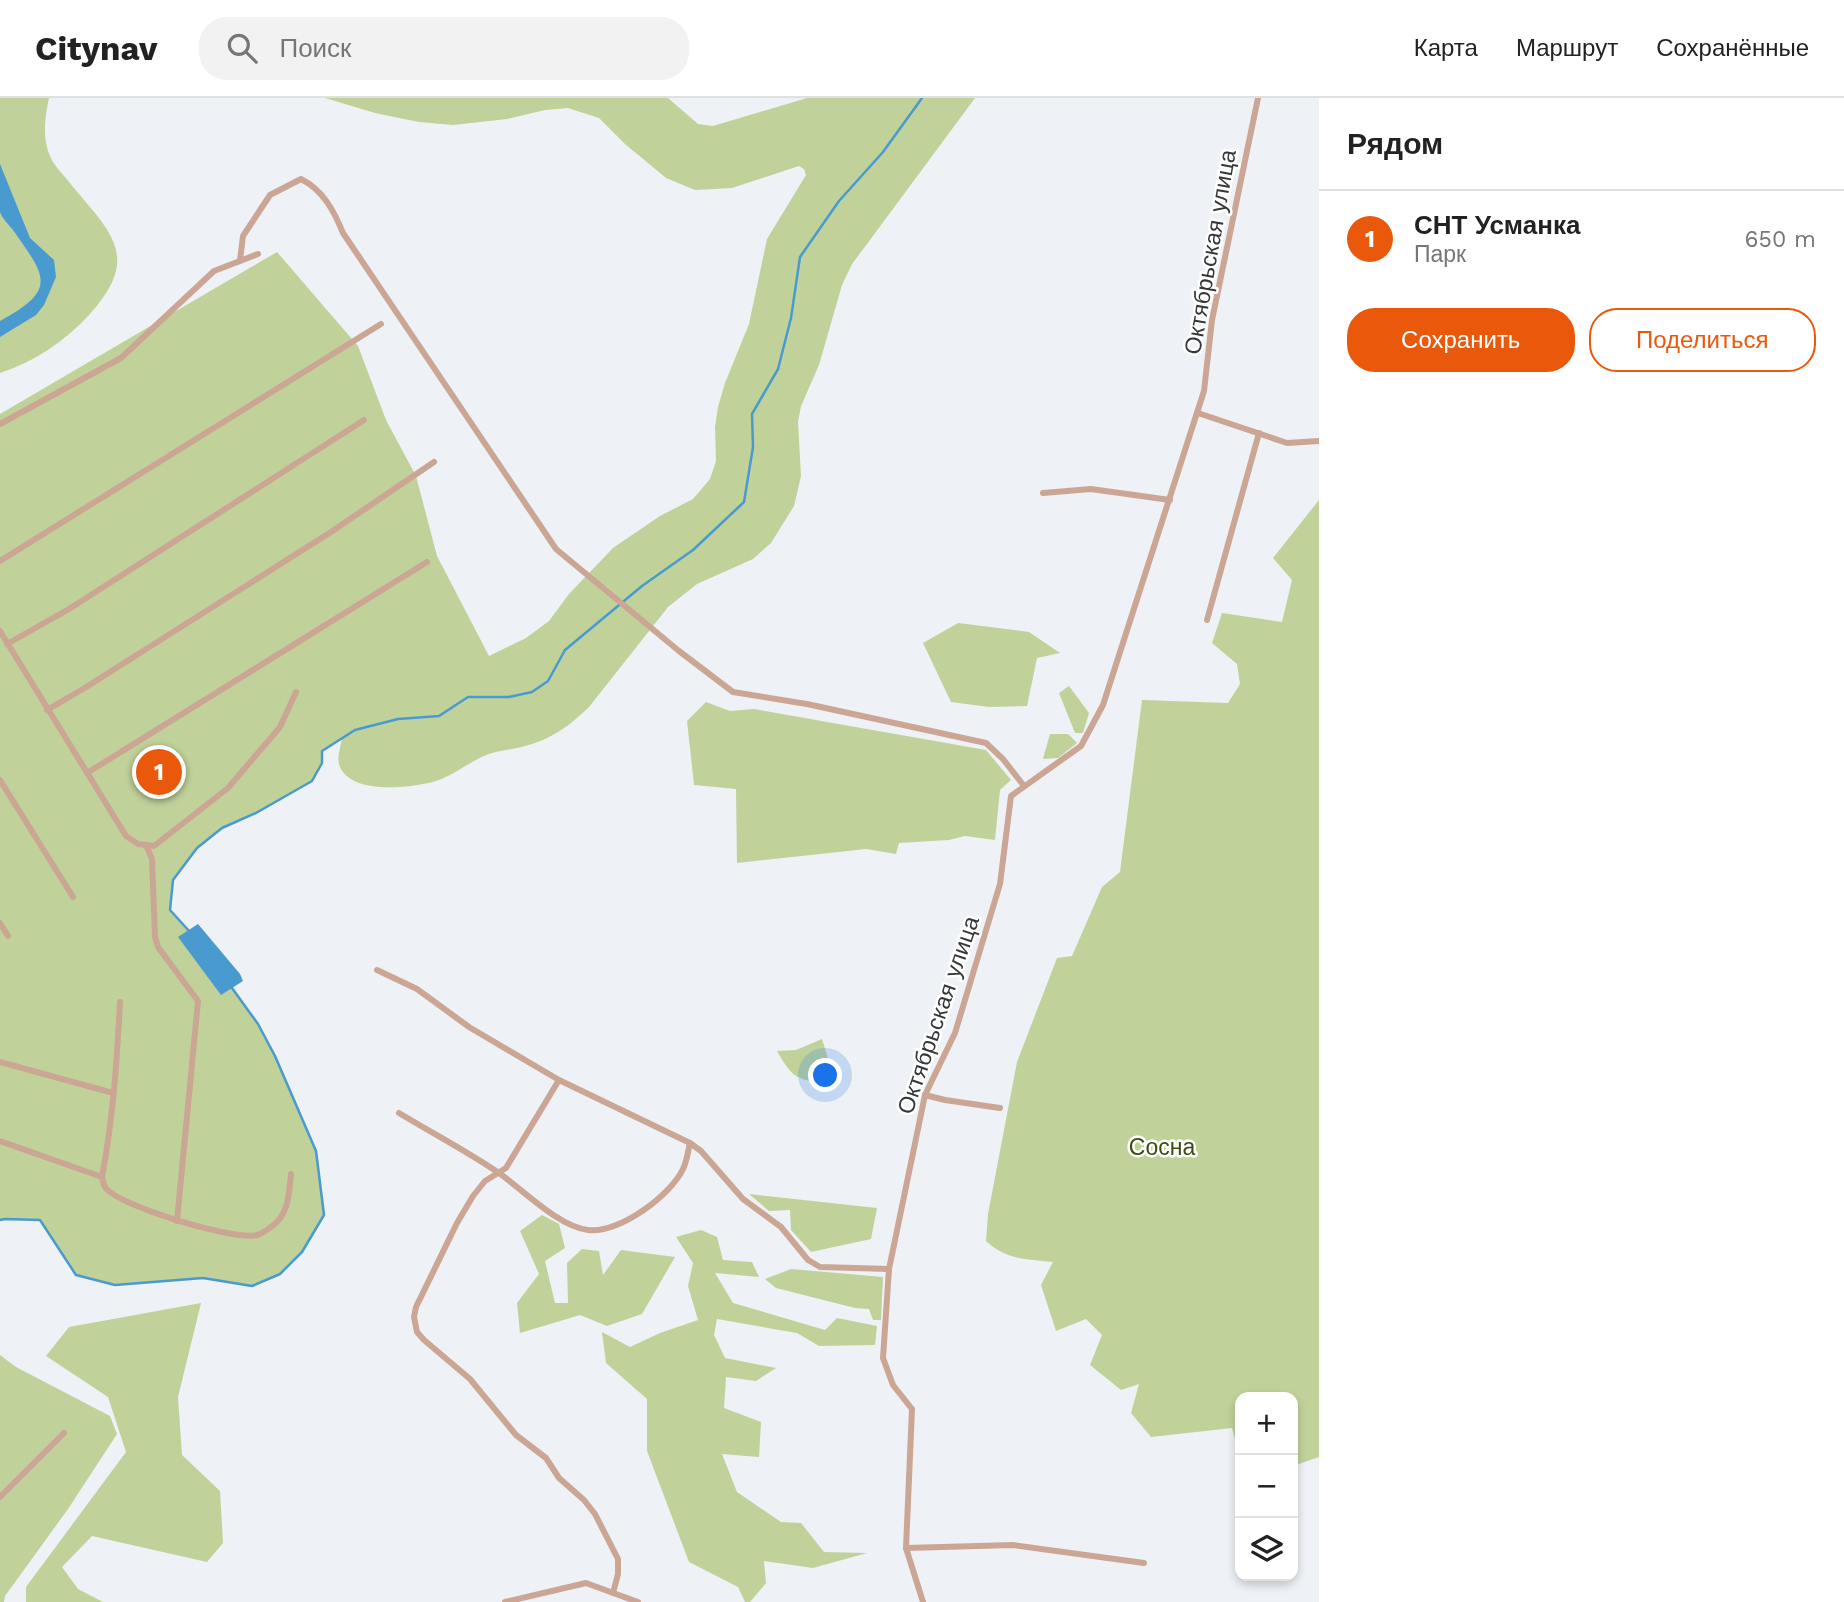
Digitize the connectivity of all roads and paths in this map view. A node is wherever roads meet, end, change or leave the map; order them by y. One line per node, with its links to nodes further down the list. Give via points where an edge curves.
1 (1258, 98): 5 (street, Октябрьская улица, via 1212,320)
2 (258, 254): 3 (street)
3 (240, 260): 7 (street, via 214,271 121,358); 22 (street, via 243,236 270,195 301,179 311,184 333,209 342,233 556,549 608,593 733,692 986,743)
4 (381, 324): 13 (street)
5 (1198, 413): 8 (street); 12 (street, Октябрьская улица)
6 (364, 420): 17 (street, via 80,602)
7 (0, 424)
8 (1259, 433): 9 (street, via 1287,443); 15 (street)
9 (1319, 441)
10 (434, 462): 19 (street)
11 (1044, 493): 12 (street, via 1091,489)
12 (1170, 500): 22 (street, Октябрьская улица, via 1103,705 1081,746)
13 (0, 561)
14 (426, 562): 20 (street)
15 (1207, 620)
16 (0, 631): 17 (street)
17 (7, 643): 19 (street)
18 (296, 692): 23 (street, via 280,727 228,788 154,846)
19 (47, 710): 20 (street)
20 (87, 772): 23 (street, via 126,836)
21 (0, 780): 24 (street)
22 (1024, 786): 32 (street, Октябрьская улица, via 1011,796 1000,884 955,1033)
23 (146, 845): 40 (street, via 152,859 158,947 198,1001)
24 (73, 897)
25 (0, 923): 26 (street)
26 (8, 936)
27 (377, 970): 30 (street, via 416,989 469,1027)
28 (120, 1002): 31 (street)
29 (0, 1062): 31 (street)
30 (559, 1080): 36 (street); 37 (street, via 518,1151 506,1168)
31 (113, 1093): 39 (street)
32 (925, 1095): 33 (street); 41 (street, Октябрьская улица)
33 (1000, 1108)
34 (399, 1112): 37 (street)
35 (0, 1141): 39 (street)
36 (690, 1143): 37 (street, via 684,1168 671,1187 645,1210 607,1228 589,1230 568,1224); 41 (street, via 743,1199 781,1227 808,1260 820,1267)
37 (497, 1172): 46 (street, via 473,1196 457,1223 416,1307 417,1332 470,1379 516,1435 545,1458 559,1479 595,1514 618,1559)
38 (291, 1174): 40 (street, via 288,1205 274,1226 258,1235)
39 (102, 1177): 40 (street, via 105,1187 116,1196)
40 (177, 1221)
41 (890, 1269): 44 (street, Октябрьская улица, via 883,1359 893,1385 912,1409)
42 (64, 1433): 43 (street)
43 (0, 1497)
44 (906, 1548): 45 (street, via 1013,1545); 49 (street, Октябрьская улица)
45 (1144, 1563)
46 (613, 1593): 47 (street, via 586,1583); 48 (street)
47 (505, 1602)
48 (638, 1602)
49 (923, 1602)

